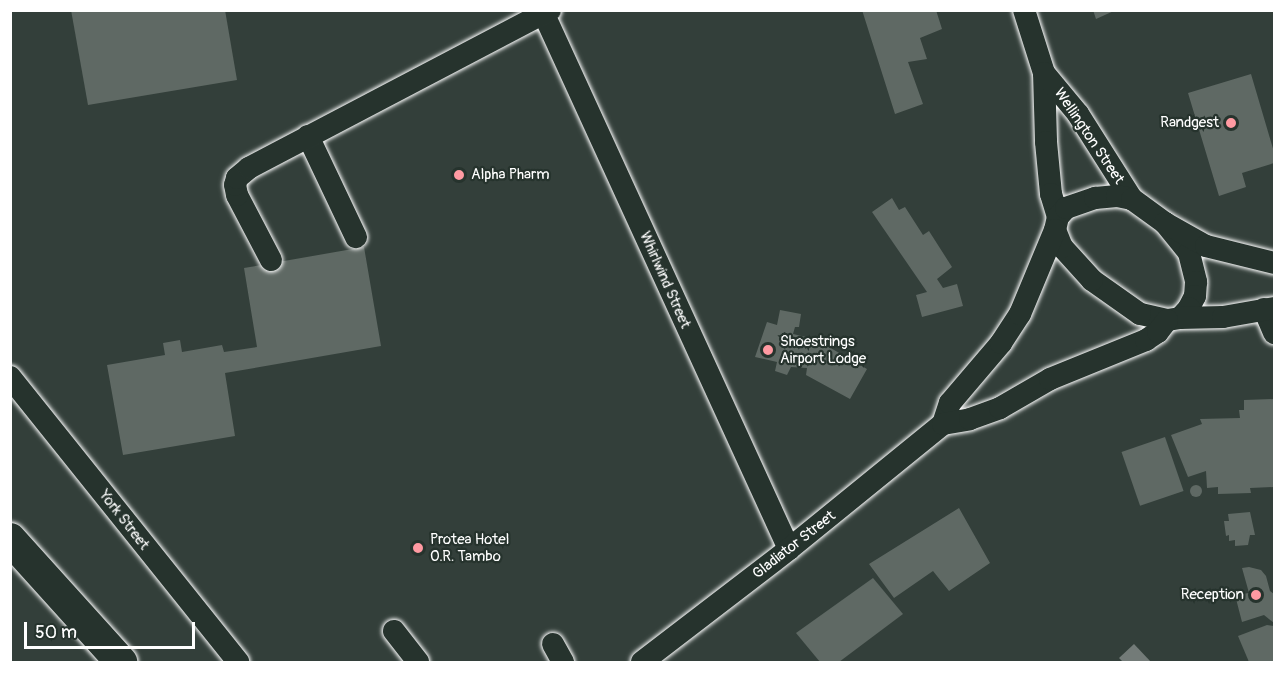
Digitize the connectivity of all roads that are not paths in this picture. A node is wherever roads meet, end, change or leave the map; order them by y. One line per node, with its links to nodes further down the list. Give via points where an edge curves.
1 (1024, 10): 3 (street, Wellington Street)
2 (545, 11): 4 (street); 17 (street, Whirlwind Street)
3 (1044, 73): 5 (street, Wellington Street, via 1078,114); 7 (street, Wellington Street, via 1043,106)
4 (308, 136): 8 (street); 9 (street, via 237,178 237,195)
5 (1132, 199): 6 (street, Wellington Street); 7 (street, Wellington Street, via 1095,198 1066,208)
6 (1165, 223): 10 (street, via 1206,246); 12 (street, Wellington Street, via 1189,253 1194,270 1195,296)
7 (1056, 224): 12 (street, Wellington Street, via 1062,247 1099,286 1140,314); 15 (street, Gladiator Street, via 1020,314 950,403)
8 (356, 237)
9 (271, 260)
10 (1275, 263)
11 (1270, 309): 12 (street, via 1223,317); 13 (street)
12 (1174, 319): 15 (street, Gladiator Street, via 1131,347 1050,379 1000,408)
13 (1275, 333)
14 (10, 377): 20 (street, York Street)
15 (943, 424): 17 (street, Gladiator Street)
16 (10, 539): 19 (highway)
17 (789, 549): 22 (street, Gladiator Street)
18 (394, 631): 21 (street)
19 (121, 663)
20 (238, 663)
21 (418, 663)
22 (642, 663)

